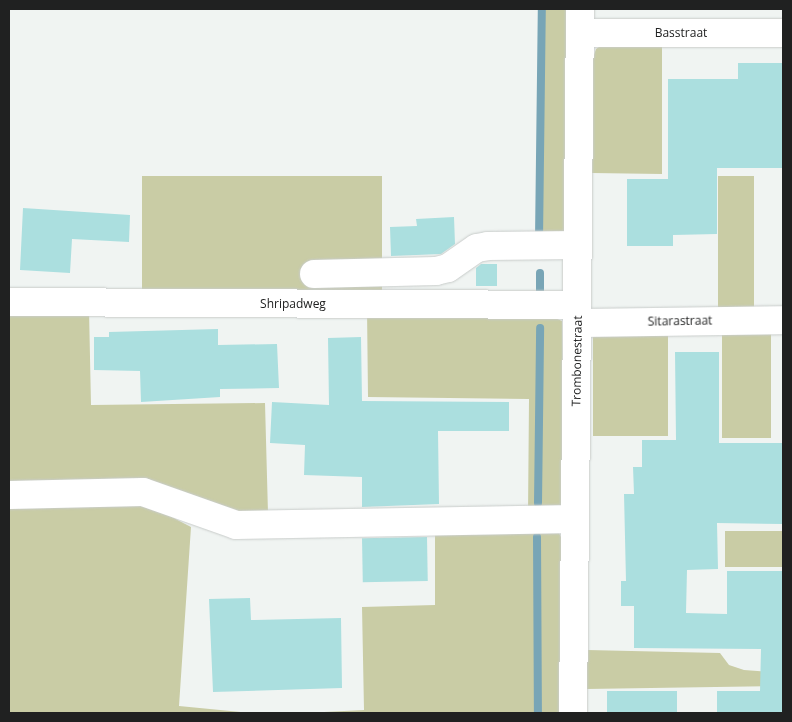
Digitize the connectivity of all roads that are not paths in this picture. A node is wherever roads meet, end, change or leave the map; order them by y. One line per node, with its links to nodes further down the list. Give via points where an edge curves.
1 (580, 21): 2 (street, Basstraat); 3 (street, Trombonestraat)
2 (783, 33)
3 (578, 245): 4 (street, via 477,248 448,268 436,271); 6 (street, Trombonestraat)
4 (314, 274)
5 (9, 302): 6 (street, Shripadweg)
6 (578, 314): 7 (street, Sitarastraat); 9 (street, Trombonestraat)
7 (783, 320)
8 (9, 495): 9 (street, via 143,492 236,525)
9 (575, 519): 10 (street, Trombonestraat)
10 (573, 713)

